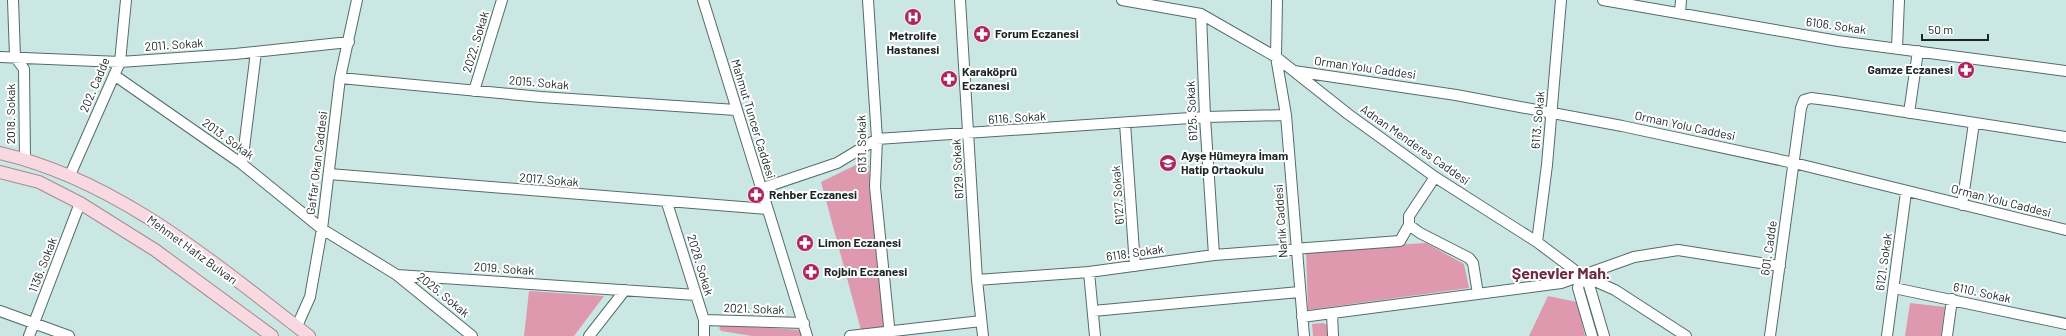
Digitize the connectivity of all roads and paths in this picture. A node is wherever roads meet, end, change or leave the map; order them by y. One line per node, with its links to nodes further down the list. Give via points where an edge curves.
1 (13, 0): 21 (street, 2018. Sokak)
2 (126, 0): 23 (street, 202. Cadde)
3 (357, 0): 16 (street, Gaffar Okan Caddesi)
4 (502, 0): 28 (street, 2022. Sokak)
5 (868, 0): 38 (street, 6131. Sokak)
6 (960, 0): 36 (street, 6129. Sokak)
7 (1122, 0): 15 (street, Adnan Menderes Caddesi)
8 (1277, 0): 22 (street, Narlık Caddesi)
9 (1561, 0): 30 (street, 6113. Sokak)
10 (1603, 0): 14 (street, 6106. Sokak)
11 (1681, 0): 14 (street)
12 (1899, 0): 17 (street)
13 (706, 1): 29 (street, Mahmut Tuncer Caddesi)
14 (1680, 13): 17 (street, 6106. Sokak, via 1838,41)
15 (1201, 14): 22 (street, Adnan Menderes Caddesi); 33 (street, 6125. Sokak)
16 (349, 42): 19 (street, 2011. Sokak); 27 (street, Gaffar Okan Caddesi)
17 (1897, 48): 18 (street, 6106. Sokak)
18 (1918, 51): 25 (street, 6106. Sokak); 31 (street)
19 (256, 52): 23 (street, 2011. Sokak); 42 (street)
20 (0, 57): 21 (street, 2011. Sokak)
21 (15, 57): 23 (street, 2011. Sokak); 40 (street, 2018. Sokak, via 24,69)
22 (1276, 57): 24 (street, Adnan Menderes Caddesi); 32 (street, Narlık Caddesi)
23 (120, 62): 26 (street, 202. Cadde)
24 (1294, 71): 30 (street, Orman Yolu Caddesi, via 1456,94); 46 (street, Adnan Menderes Caddesi)
25 (2066, 72)
26 (114, 75): 42 (street, 2013. Sokak); 45 (street, 202. Cadde)
27 (340, 78): 28 (street, 2015. Sokak); 44 (street, Gaffar Okan Caddesi)
28 (474, 91): 29 (street, 2015. Sokak)
29 (736, 110): 47 (street, Mahmut Tuncer Caddesi)
30 (1551, 113): 41 (street, Orman Yolu Caddesi); 56 (street, 6113. Sokak)
31 (1909, 113): 35 (street); 41 (street, 601. Cadde, via 1811,98 1804,100)
32 (1286, 115): 33 (street, 6116. Sokak); 57 (street, Narlık Caddesi)
33 (1205, 118): 34 (street, 6116. Sokak); 58 (street, 6125. Sokak)
34 (1125, 122): 36 (street, 6116. Sokak); 59 (street, 6127. Sokak)
35 (1974, 123): 37 (street); 51 (street)
36 (969, 134): 38 (street, 6116. Sokak); 64 (street, 6129. Sokak)
37 (2066, 138)
38 (877, 139): 47 (street, 6116. Sokak, via 837,163); 81 (street, 6131. Sokak, via 876,187)
39 (0, 153): 40 (main road, Mehmet Hafız Bulvarı)
40 (25, 159): 45 (main road, Mehmet Hafız Bulvarı)
41 (1794, 163): 48 (street, Orman Yolu Caddesi); 60 (street, 601. Cadde)
42 (242, 164): 54 (street, 2013. Sokak)
43 (0, 172): 49 (main road, Mehmet Hafız Bulvarı, via 39,182)
44 (329, 174): 50 (street, 2017. Sokak); 54 (street, Gaffar Okan Caddesi)
45 (70, 175): 80 (main road, Mehmet Hafız Bulvarı, via 163,226)
46 (1435, 177): 53 (street, via 1410,216); 56 (street, Adnan Menderes Caddesi)
47 (760, 189): 52 (street, Mahmut Tuncer Caddesi)
48 (1906, 192): 51 (street, Orman Yolu Caddesi); 65 (street, 6121. Sokak)
49 (80, 203): 77 (street, 1136. Sokak); 84 (main road, Mehmet Hafız Bulvarı, via 155,250)
50 (667, 203): 52 (street, 2017. Sokak); 69 (street, 2028. Sokak)
51 (1962, 205): 55 (street, Orman Yolu Caddesi)
52 (767, 209): 78 (street, Mahmut Tuncer Caddesi)
53 (1409, 225): 57 (street, 6118. Sokak, via 1400,241); 68 (street, via 1469,258 1473,263)
54 (322, 229): 62 (street, 2019. Sokak); 80 (street, Gaffar Okan Caddesi, via 310,297)
55 (2066, 230)
56 (1537, 242): 63 (street, Adnan Menderes Caddesi)
57 (1296, 248): 58 (street, 6118. Sokak); 67 (street, Narlık Caddesi)
58 (1214, 255): 59 (street, 6118. Sokak)
59 (1135, 266): 61 (street, 6118. Sokak)
60 (1780, 266): 63 (street, via 1678,250 1634,257); 98 (street, 601. Cadde)
61 (1089, 272): 64 (street, 6118. Sokak); 72 (street)
62 (397, 275): 66 (street, 2019. Sokak); 86 (street, 2025. Sokak)
63 (1581, 275): 68 (street, via 1561,283); 95 (street, via 1578,288); 96 (street, via 1589,285); 97 (street, Adnan Menderes Caddesi, via 1615,290)
64 (977, 280): 76 (street, 6129. Sokak)
65 (1894, 288): 70 (street, 6110. Sokak); 99 (street, 6121. Sokak)
66 (625, 290): 69 (street, 2019. Sokak); 87 (street)
67 (1299, 292): 72 (street); 74 (street, Narlık Caddesi)
68 (1478, 294): 73 (street)
69 (696, 295): 75 (street, 2028. Sokak)
70 (1952, 300): 79 (street, 6110. Sokak); 100 (street)
71 (0, 311): 77 (street)
72 (1093, 311): 92 (street)
73 (1332, 314): 74 (street); 94 (street)
74 (1302, 317): 93 (street, Narlık Caddesi)
75 (704, 320): 78 (street, 2021. Sokak); 88 (street, 2028. Sokak)
76 (981, 321): 81 (street); 91 (street, 6129. Sokak)
77 (34, 322): 82 (street, 1136. Sokak); 83 (street)
78 (804, 324): 89 (street, Mahmut Tuncer Caddesi)
79 (2066, 324)
80 (297, 326): 85 (main road, Mehmet Hafız Bulvarı)
81 (890, 333): 90 (street)
82 (29, 336)
83 (69, 336)
84 (272, 336)
85 (310, 336)
86 (472, 336)
87 (589, 336)
88 (704, 336)
89 (807, 336)
90 (850, 336)
91 (983, 336)
92 (1095, 336)
93 (1304, 336)
94 (1333, 336)
95 (1592, 336)
96 (1604, 336)
97 (1686, 336)
98 (1770, 336)
99 (1887, 336)
100 (1947, 336)

